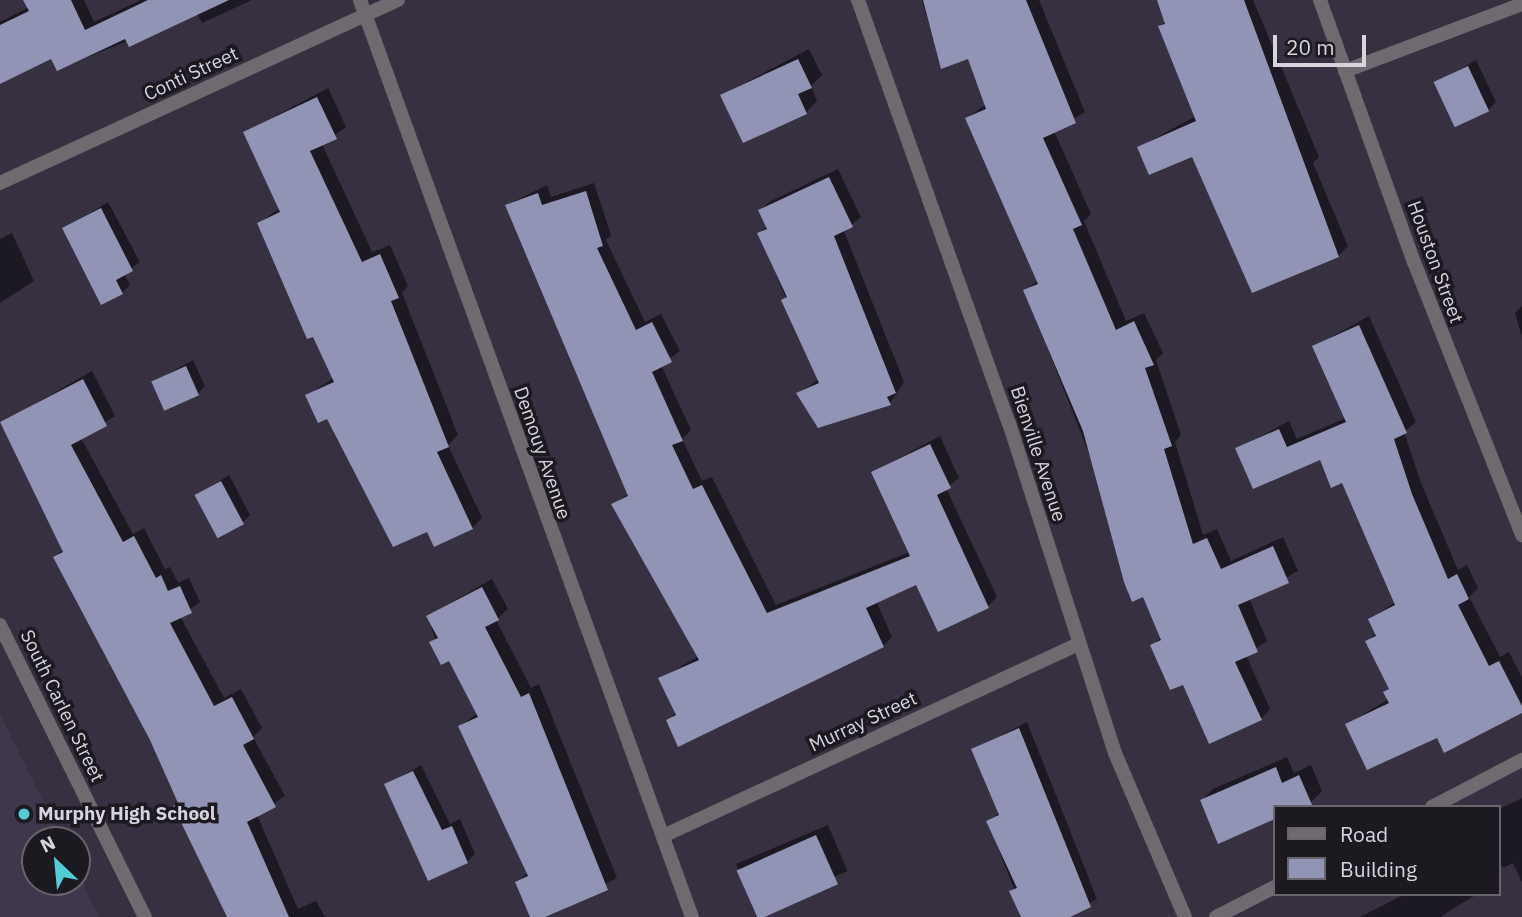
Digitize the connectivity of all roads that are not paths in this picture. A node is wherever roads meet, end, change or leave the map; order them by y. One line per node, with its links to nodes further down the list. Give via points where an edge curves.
1 (360, 0): 6 (street, Demouy Avenue)
2 (398, 0): 6 (street, Conti Street)
3 (858, 0): 11 (street, Bienville Avenue, via 1009,423)
4 (1320, 0): 7 (street, Houston Street)
5 (1522, 4): 7 (street)
6 (368, 14): 8 (street, Conti Street); 14 (street, Demouy Avenue)
7 (1345, 71): 9 (street, Houston Street)
8 (0, 183)
9 (1522, 535)
10 (0, 625): 16 (street, South Carlen Street)
11 (1079, 644): 14 (street, Murray Street); 18 (street, Bienville Avenue, via 1154,851)
12 (1522, 760): 13 (street)
13 (1436, 805)
14 (663, 836): 17 (street, Demouy Avenue)
15 (1274, 888): 19 (street)
16 (145, 917)
17 (692, 917)
18 (1185, 917)
19 (1216, 917)

